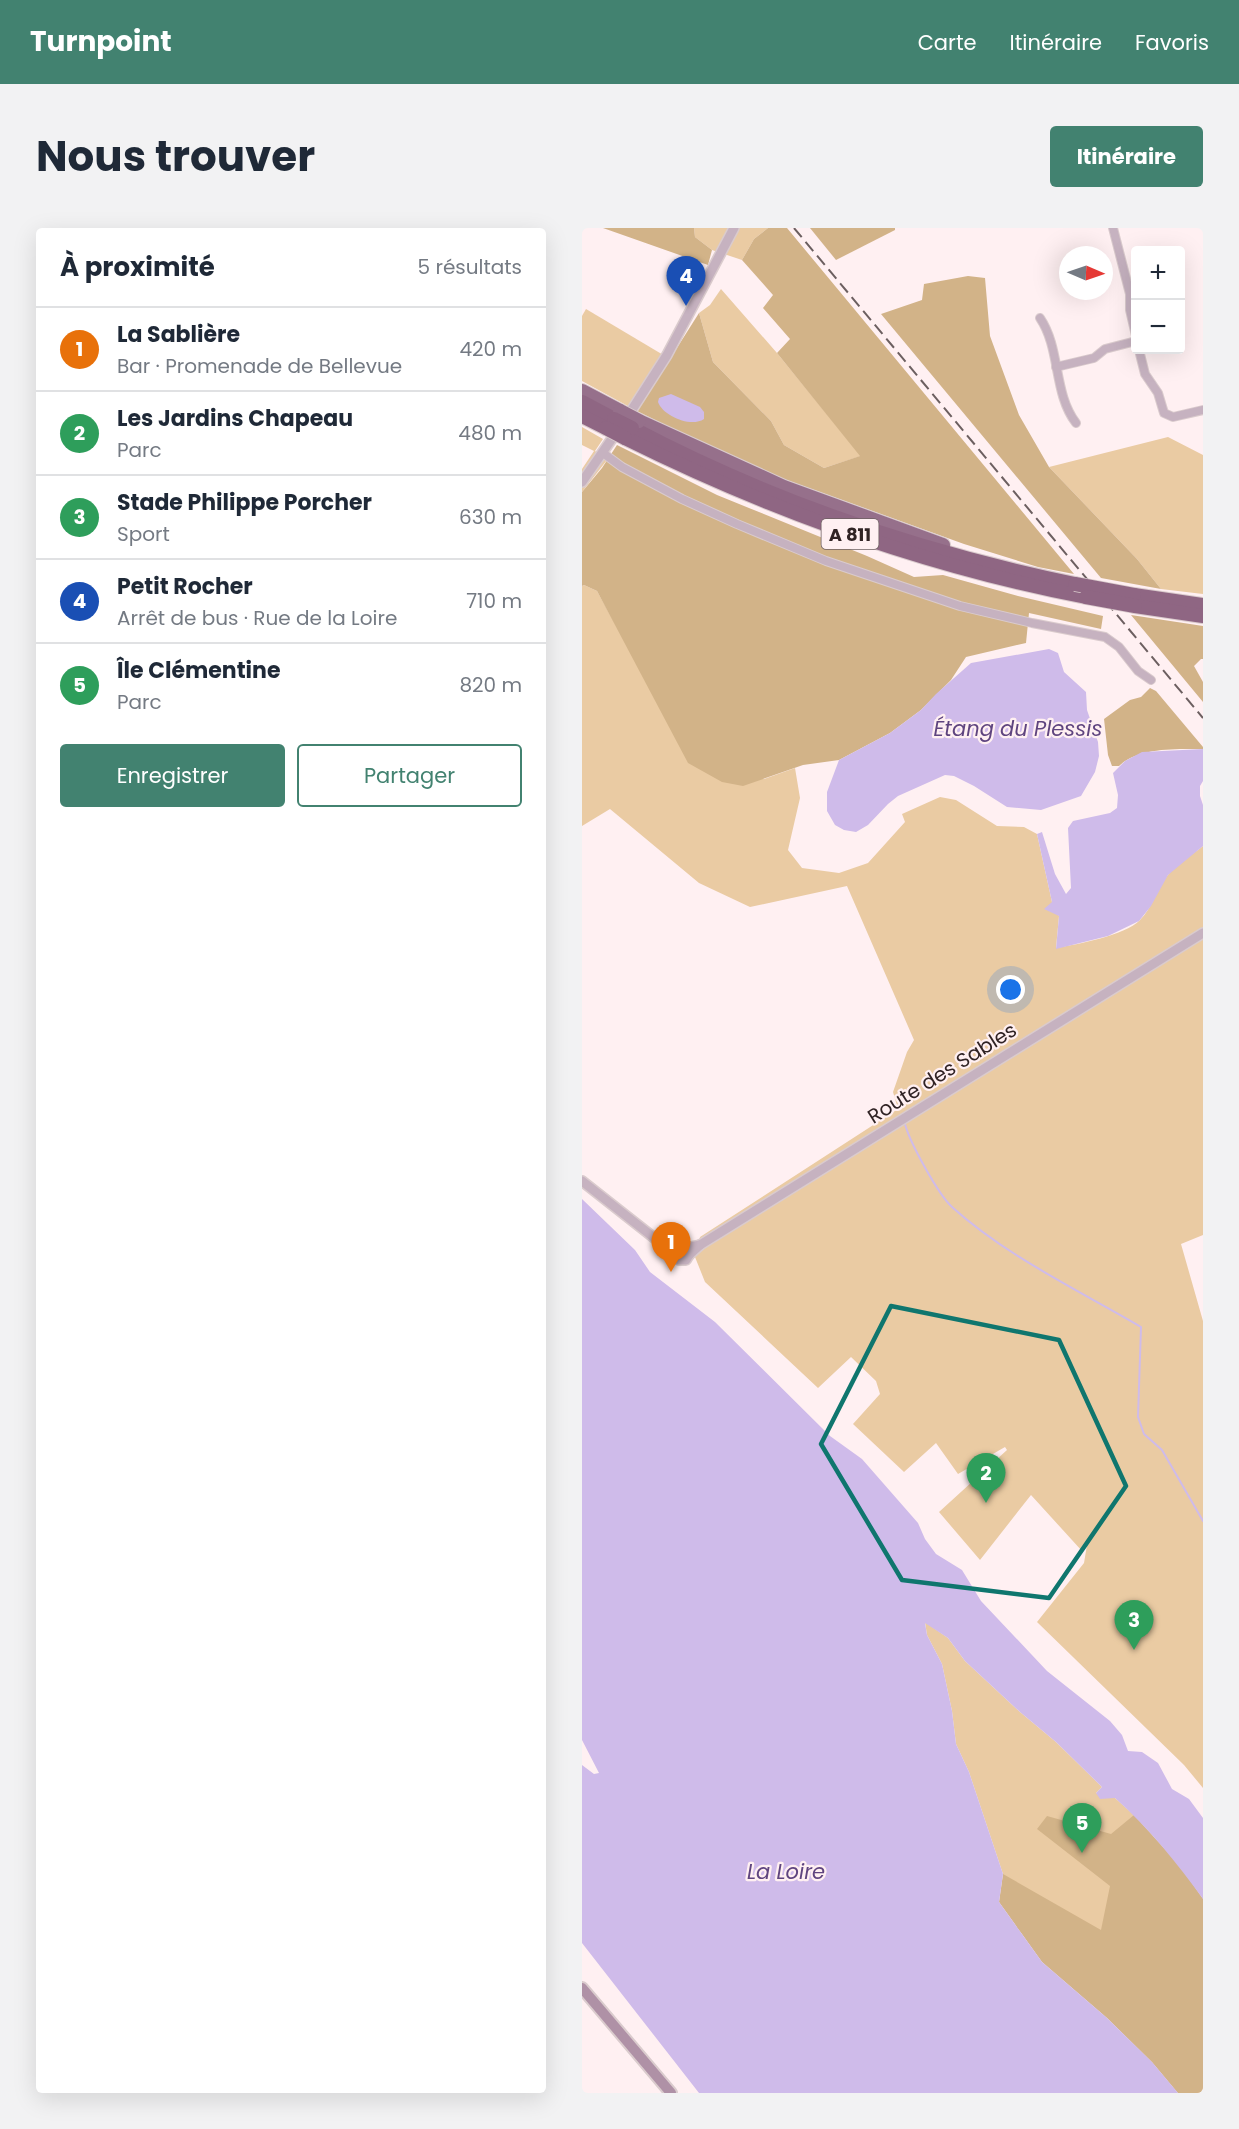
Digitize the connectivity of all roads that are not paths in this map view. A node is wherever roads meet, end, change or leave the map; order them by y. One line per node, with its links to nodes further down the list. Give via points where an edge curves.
1 (735, 228): 15 (street, via 667,355)
2 (1113, 228): 3 (street)
3 (1132, 300)
4 (1040, 318): 7 (street, via 1047,328)
5 (1131, 342): 7 (street, via 1105,350 1094,358)
6 (1140, 354): 10 (street, via 1145,374 1167,416)
7 (1056, 367): 13 (street, via 1067,411)
8 (582, 391): 12 (highway)
9 (582, 402): 12 (highway, A 811)
10 (1203, 410)
11 (583, 416): 12 (highway, A 811)
12 (613, 419): 14 (highway, A 811, bridge)
13 (1076, 423)
14 (632, 429): 17 (highway, A 811, bridge, via 709,467 852,524 954,556); 17 (highway, A 811, bridge, via 726,486 839,530 954,566 1086,597)
15 (603, 453): 16 (street); 20 (street, via 682,499 826,561 960,606 1105,638)
16 (582, 482)
17 (1135, 601): 18 (highway, A 811); 19 (highway, A 811)
18 (1203, 605)
19 (1203, 615)
20 (1151, 680)
21 (1203, 933): 22 (street, Route des Sables, via 683,1252 662,1244)
22 (582, 1180)
23 (582, 1988): 24 (main road)
24 (671, 2093)

